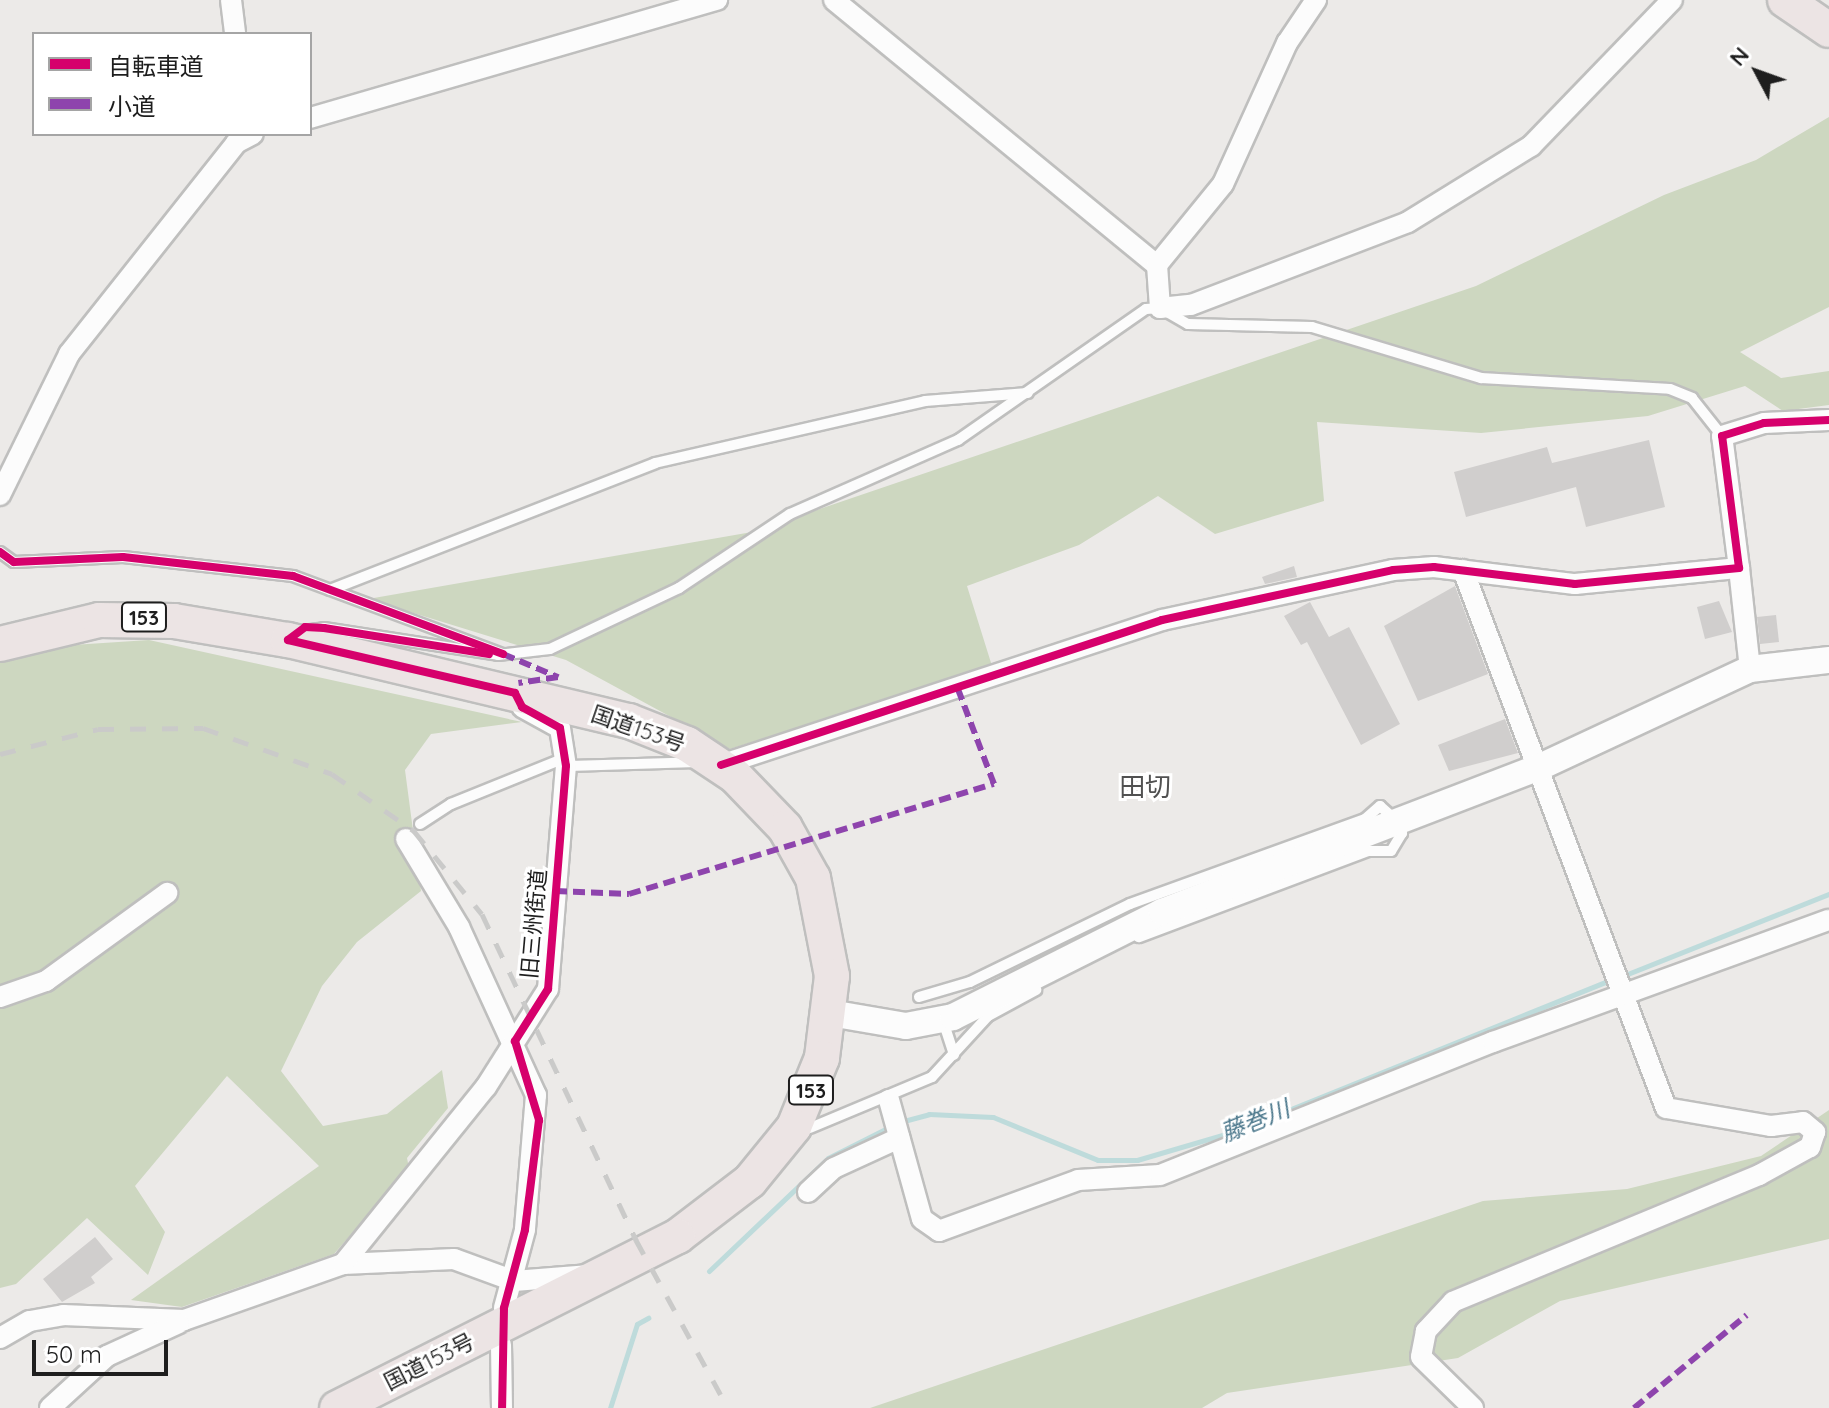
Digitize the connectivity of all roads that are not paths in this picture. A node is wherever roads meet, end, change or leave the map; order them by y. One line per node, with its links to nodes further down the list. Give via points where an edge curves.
1 (231, 0): 8 (street)
2 (717, 0): 9 (street)
3 (834, 0): 11 (street)
4 (1316, 0): 11 (street, via 1287,43 1223,184)
5 (1672, 0): 12 (street, via 1531,146 1408,222 1191,305)
6 (1785, 0): 7 (highway)
7 (1829, 30)
8 (235, 32)
9 (312, 117)
10 (249, 136): 16 (street, via 123,279 69,354)
11 (1157, 265): 12 (street)
12 (1160, 308): 13 (lane, via 1146,309); 15 (lane, via 1188,324 1312,327 1481,378 1670,389 1692,398)
13 (1029, 393): 20 (lane, via 925,401 655,463); 23 (lane, via 958,440 748,536 679,588 550,649)
14 (1829, 420): 15 (street, via 1764,423)
15 (1722, 436): 18 (street)
16 (0, 495)
17 (0, 552): 20 (lane, via 14,562 181,560 293,576)
18 (1739, 568): 19 (street, via 1575,584); 25 (street)
19 (1463, 570): 27 (street, via 1393,570 1162,620); 29 (street)
20 (330, 590): 23 (lane)
21 (288, 640): 22 (highway, 国道153号 / 153, via 143,617); 23 (lane, via 305,627 324,628); 26 (highway, 国道153号 / 153)
22 (0, 644)
23 (503, 654)
24 (1829, 660): 25 (street)
25 (1750, 669): 29 (street)
26 (515, 693): 27 (highway, 国道153号 / 153, via 629,721); 28 (street, 旧三州街道, via 522,707 560,728)
27 (715, 761): 28 (lane); 37 (highway, 国道153号 / 153, via 785,828 813,878 829,947)
28 (565, 762): 31 (lane, via 451,804); 39 (street, 旧三州街道, via 548,989)
29 (1542, 766): 30 (street); 34 (street)
30 (1398, 822): 36 (lane, via 1380,806 1365,819 1130,904 935,1000); 37 (street, via 1162,912 953,1017 906,1026); 40 (lane, via 1402,833 1391,851 1368,851 1130,940 988,1016)
31 (413, 832): 39 (street)
32 (167, 893): 35 (street, via 46,981)
33 (1829, 920): 34 (street)
34 (1624, 995): 43 (street, via 1160,1175 1078,1180 939,1231 922,1219); 55 (street, via 1666,1108 1771,1126 1803,1122 1815,1132 1810,1147 1759,1175 1453,1302 1426,1331 1421,1357)
35 (0, 997)
36 (919, 997)
37 (830, 1013): 46 (highway, 国道153号 / 153, via 814,1082 770,1159 716,1211)
38 (946, 1030): 40 (lane)
39 (515, 1041): 45 (street, 旧三州街道); 47 (street, via 539,1120)
40 (954, 1055): 41 (lane)
41 (891, 1106): 42 (lane); 43 (street)
42 (810, 1128)
43 (899, 1136): 44 (street, via 834,1168)
44 (808, 1192)
45 (343, 1264): 47 (street, via 454,1259); 49 (street)
46 (598, 1277): 47 (street, via 581,1272); 53 (highway, 国道153号 / 153)
47 (514, 1281): 48 (street)
48 (504, 1308)
49 (184, 1320): 50 (street, via 63,1315 30,1321); 52 (street, via 107,1356)
50 (0, 1338)
51 (501, 1345): 54 (street)
52 (50, 1408)
53 (337, 1408)
54 (502, 1408)
55 (1473, 1408)

